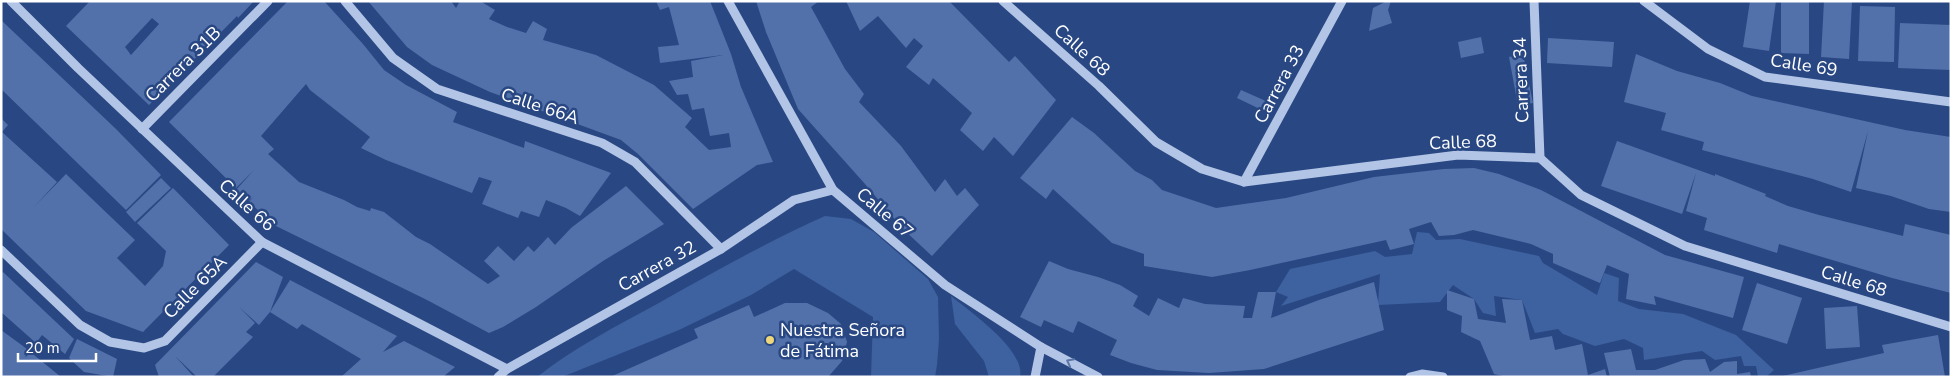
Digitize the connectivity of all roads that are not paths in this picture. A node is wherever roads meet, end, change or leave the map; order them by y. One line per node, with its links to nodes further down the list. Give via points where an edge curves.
1 (11, 1): 10 (street, Calle 66)
2 (268, 1): 10 (street, Carrera 31B)
3 (345, 1): 15 (street, Calle 66A, via 393,58 437,90 602,144 635,162)
4 (728, 1): 13 (street, Calle 67)
5 (1003, 1): 12 (street, Calle 68, via 1099,86 1156,142 1202,169)
6 (1342, 1): 12 (street, Carrera 33)
7 (1534, 1): 11 (street, Carrera 34)
8 (1644, 1): 9 (street, Calle 69, via 1708,49 1765,77)
9 (1951, 102)
10 (142, 129): 14 (street, Calle 66)
11 (1540, 158): 12 (street, Calle 68, via 1458,155); 17 (street, Calle 68, via 1581,195 1685,246)
12 (1244, 182)
13 (832, 190): 15 (street, Carrera 32, via 794,200); 18 (street, Calle 67, via 944,285)
14 (262, 242): 16 (street, Calle 65A, via 165,341 144,348 110,342 80,325); 19 (street, Calle 66)
15 (721, 249): 19 (street, Carrera 32)
16 (1, 250)
17 (1951, 327)
18 (1041, 346): 21 (street); 22 (street, Calle 67, one-way to 18)
19 (507, 369): 20 (street, Carrera 32)
20 (498, 377)
21 (1035, 377)
22 (1098, 377)
23 (1410, 377): 24 (street, via 1422,374)
24 (1443, 377)

